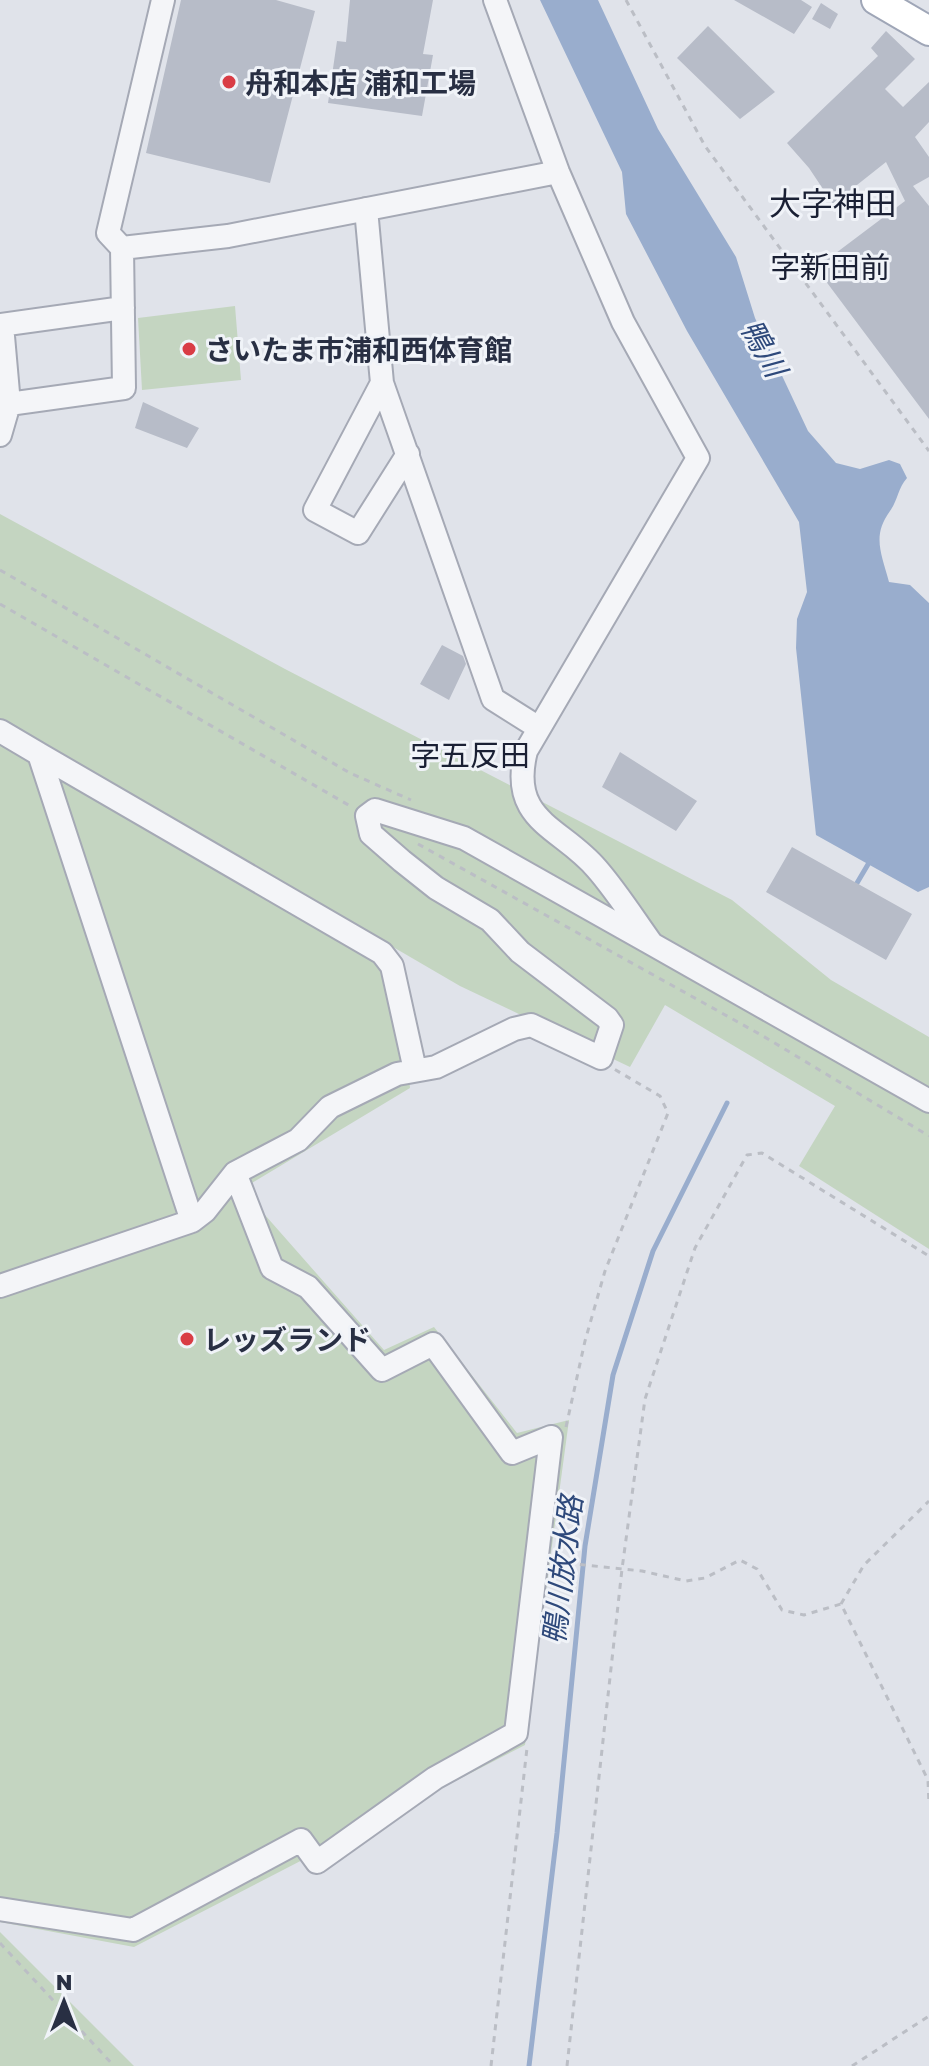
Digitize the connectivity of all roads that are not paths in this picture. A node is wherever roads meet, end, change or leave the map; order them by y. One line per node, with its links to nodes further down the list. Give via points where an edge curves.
1 (163, 0): 7 (street)
2 (495, 0): 5 (street)
3 (876, 0): 4 (main road)
4 (929, 31)
5 (558, 172): 6 (street); 14 (street, via 623,322 698,458)
6 (366, 209): 7 (street, via 228,236); 10 (street)
7 (115, 240): 8 (street)
8 (123, 308): 9 (street); 11 (street, via 124,388)
9 (1, 325): 11 (street)
10 (382, 383): 13 (street); 13 (street, via 315,510 358,533)
11 (5, 404): 12 (street)
12 (0, 435)
13 (408, 454): 14 (street, via 493,699)
14 (539, 728): 17 (street, via 526,751 523,779 539,822 597,869)
15 (0, 731): 16 (street)
16 (39, 754): 18 (street, via 382,953 392,966); 21 (street)
17 (652, 944): 18 (street, via 464,838 375,810 367,816 371,834 436,888 490,920 520,952 607,1018 611,1035 601,1058 531,1025 436,1067); 19 (street)
18 (415, 1070): 20 (street, via 330,1107 298,1140)
19 (929, 1101)
20 (235, 1173): 21 (street); 23 (street, via 272,1268 308,1287 382,1370 433,1344 512,1453 551,1437 516,1733 435,1778 317,1862 301,1840 133,1930)
21 (192, 1221): 22 (street)
22 (0, 1286)
23 (0, 1909)

